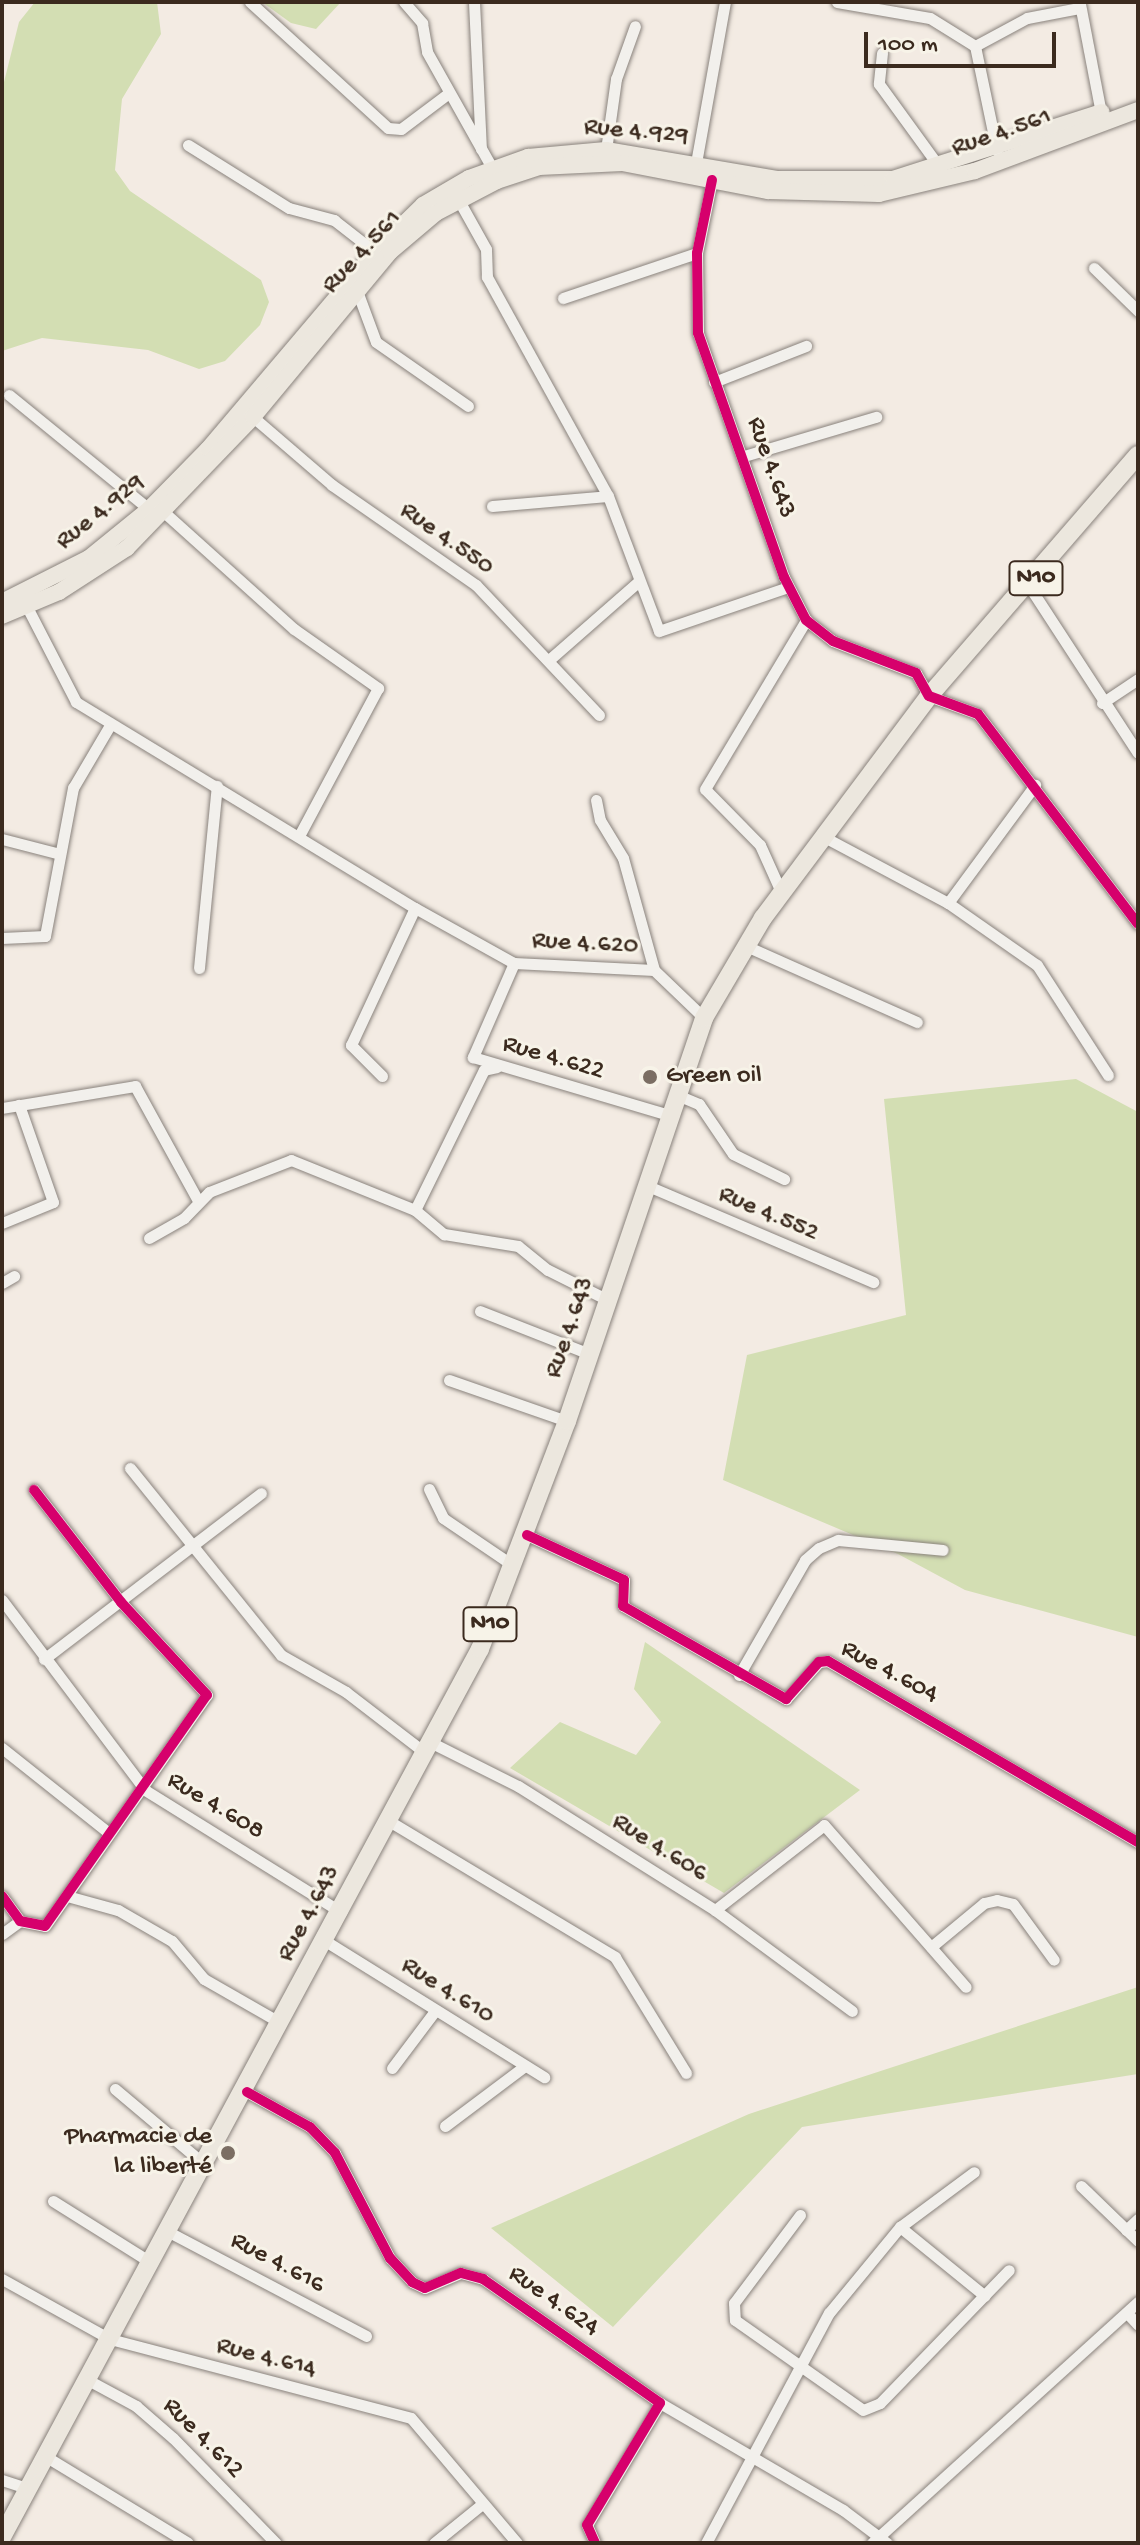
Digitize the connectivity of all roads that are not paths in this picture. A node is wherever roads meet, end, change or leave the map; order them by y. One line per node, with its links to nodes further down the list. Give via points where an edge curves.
1 (250, 2): 12 (street, via 388,128 401,129)
2 (404, 2): 12 (street, via 422,23 427,52)
3 (474, 2): 17 (street)
4 (725, 2): 20 (street)
5 (837, 2): 8 (street)
6 (923, 2): 8 (street)
7 (1080, 5): 10 (street, via 1027,18); 15 (street)
8 (930, 18): 10 (street)
9 (635, 26): 18 (street, via 616,79)
10 (975, 46): 19 (street)
11 (882, 53): 22 (street, via 879,84)
12 (449, 93): 17 (street)
13 (1138, 100): 15 (main road, Rue 4.929)
14 (1138, 110): 23 (main road, Rue 4.561, via 975,171 879,194 809,195)
15 (1101, 113): 19 (main road, Rue 4.929)
16 (188, 145): 25 (street, via 289,208 334,220)
17 (481, 149): 21 (street)
18 (606, 150): 20 (main road, Rue 4.929); 21 (main road, Rue 4.929, via 540,155)
19 (997, 151): 22 (main road, Rue 4.929)
20 (696, 163): 22 (main road, Rue 4.929, via 840,184)
21 (492, 168): 25 (main road, Rue 4.929, via 423,205)
22 (940, 168)
23 (712, 180): 24 (main road, Rue 4.561, via 622,163 564,164 517,174); 26 (street, Rue 4.643)
24 (458, 199): 28 (main road, Rue 4.561, via 413,230); 39 (street, via 486,249 487,277)
25 (375, 252): 41 (main road, Rue 4.929)
26 (697, 253): 29 (street); 32 (street, Rue 4.643, via 698,333)
27 (1094, 268): 30 (street)
28 (357, 291): 34 (street, via 376,342); 35 (main road, Rue 4.561)
29 (563, 298)
30 (1138, 311)
31 (806, 346): 32 (street)
32 (714, 382): 38 (street, Rue 4.643)
33 (9, 395): 41 (street)
34 (468, 406)
35 (253, 417): 41 (main road, Rue 4.561); 49 (street, Rue 4.550, via 332,485 476,585)
36 (876, 417): 38 (street)
37 (1138, 455): 43 (highway, N10)
38 (744, 456): 44 (street, Rue 4.643)
39 (608, 496): 40 (street); 42 (street)
40 (492, 506)
41 (157, 511): 45 (main road, Rue 4.929, via 89,558); 46 (main road, Rue 4.561, via 96,569); 59 (street, via 294,629 378,688)
42 (638, 582): 44 (street, via 662,633); 49 (street)
43 (1029, 586): 51 (highway, N10); 52 (street)
44 (788, 587): 48 (street, Rue 4.643)
45 (2, 602)
46 (27, 607): 47 (main road, Rue 4.561); 54 (street, Rue 4.620, via 68,693)
47 (2, 616)
48 (806, 620): 51 (street, Rue 4.643, via 833,641 916,673); 63 (street, via 705,789 760,845)
49 (550, 659): 53 (street, Rue 4.550)
50 (1138, 679): 52 (street)
51 (929, 696): 56 (street, via 978,714); 60 (highway, Rue 4.643 / N10)
52 (1102, 703): 55 (street)
53 (599, 715)
54 (109, 727): 57 (street, Rue 4.620); 62 (street, via 77,777)
55 (1138, 753)
56 (1035, 785): 64 (street); 66 (street)
57 (217, 786): 59 (street, Rue 4.620); 70 (street)
58 (596, 800): 71 (street, via 600,820 623,858)
59 (300, 834): 65 (street, Rue 4.620)
60 (826, 838): 63 (highway, Rue 4.643 / N10); 64 (street)
61 (2, 839): 62 (street)
62 (60, 854): 67 (street, via 45,936)
63 (782, 894): 68 (highway, Rue 4.643 / N10)
64 (948, 903): 75 (street, via 1037,965)
65 (415, 908): 69 (street, Rue 4.620); 76 (street, via 351,1045)
66 (1138, 924)
67 (2, 938)
68 (746, 946): 72 (highway, Rue 4.643 / N10); 73 (street)
69 (514, 963): 71 (street, Rue 4.620); 74 (street, Rue 4.622, via 473,1057)
70 (199, 968)
71 (654, 970): 72 (street, Rue 4.620)
72 (704, 1018): 77 (highway, Rue 4.643 / N10)
73 (917, 1022)
74 (497, 1067): 80 (street, Rue 4.622); 84 (street, via 484,1070)
75 (1108, 1075)
76 (382, 1076)
77 (674, 1093): 80 (highway, Rue 4.643 / N10); 81 (street, via 699,1104 733,1154)
78 (19, 1105): 79 (street); 83 (street, via 135,1086); 85 (street, via 53,1202)
79 (2, 1108)
80 (672, 1116): 82 (highway, Rue 4.643 / N10)
81 (784, 1179)
82 (648, 1186): 88 (street, Rue 4.552); 90 (highway, Rue 4.643 / N10)
83 (197, 1199): 84 (street, via 291,1160); 86 (street, via 184,1218)
84 (415, 1210): 90 (street, via 444,1234 466,1242 518,1246 548,1270)
85 (2, 1223)
86 (149, 1238)
87 (14, 1276): 89 (street)
88 (873, 1282)
89 (2, 1283)
90 (608, 1300): 92 (highway, Rue 4.643 / N10)
91 (480, 1311): 92 (street)
92 (590, 1354): 94 (highway, Rue 4.643 / N10)
93 (449, 1380): 94 (street)
94 (567, 1421): 99 (highway, Rue 4.643 / N10)
95 (130, 1468): 100 (street, Rue 4.606)
96 (429, 1489): 102 (street, via 443,1518)
97 (34, 1490): 104 (street)
98 (261, 1493): 100 (street)
99 (527, 1535): 102 (highway, Rue 4.643 / N10); 106 (street, Rue 4.604, via 624,1580 623,1606)
100 (192, 1548): 104 (street); 107 (street, Rue 4.606, via 281,1655)
101 (943, 1550): 106 (street, via 838,1540 819,1548 805,1560)
102 (514, 1566): 107 (highway, Rue 4.643 / N10)
103 (2, 1600): 105 (street, Rue 4.608)
104 (121, 1602): 105 (street); 109 (street, via 207,1695)
105 (44, 1659): 109 (street, Rue 4.608)
106 (739, 1675): 112 (street, Rue 4.604, via 786,1699 819,1662 828,1661)
107 (427, 1747): 110 (highway, Rue 4.643 / N10); 115 (street, Rue 4.606, via 518,1786)
108 (2, 1748): 111 (street)
109 (145, 1790): 111 (street); 116 (street, Rue 4.608)
110 (389, 1821): 116 (highway, Rue 4.643 / N10); 128 (street, via 615,1957)
111 (109, 1833): 114 (street)
112 (1138, 1842)
113 (2, 1896): 117 (street)
114 (67, 1896): 117 (street, via 45,1926); 125 (street, via 118,1910 172,1941 204,1979)
115 (715, 1910): 120 (street, via 824,1825); 124 (street, Rue 4.606)
116 (342, 1913): 119 (highway, Rue 4.643 / N10)
117 (20, 1921): 118 (street)
118 (2, 1934)
119 (327, 1942): 123 (street, Rue 4.610); 125 (highway, Rue 4.643 / N10)
120 (931, 1947): 121 (street, via 984,1903 997,1900 1013,1904); 122 (street)
121 (1054, 1960)
122 (966, 1987)
123 (435, 2011): 126 (street, Rue 4.610); 127 (street)
124 (852, 2011)
125 (279, 2022): 131 (highway, Rue 4.643 / N10)
126 (525, 2066): 129 (street, Rue 4.610); 132 (street)
127 (392, 2068)
128 (686, 2073)
129 (544, 2077)
130 (115, 2089): 133 (street)
131 (247, 2092): 133 (highway, Rue 4.643 / N10); 154 (street, Rue 4.624, via 310,2127 335,2153 390,2258 412,2282 425,2288 461,2273 483,2279)
132 (445, 2126)
133 (204, 2164): 141 (highway, Rue 4.643 / N10)
134 (974, 2172): 139 (street)
135 (1081, 2186): 140 (street)
136 (53, 2201): 143 (street)
137 (800, 2215): 152 (street, via 733,2312 735,2320)
138 (1138, 2219): 140 (street)
139 (900, 2227): 146 (street); 152 (street)
140 (1126, 2230): 142 (street)
141 (167, 2231): 143 (highway, Rue 4.643 / N10); 150 (street, Rue 4.616)
142 (1138, 2241)
143 (147, 2260): 151 (highway, Rue 4.643 / N10)
144 (1009, 2270): 146 (street)
145 (2, 2279): 151 (street, Rue 4.614)
146 (985, 2296): 152 (street, via 873,2410 856,2406)
147 (1138, 2302): 148 (street)
148 (1127, 2313): 149 (street); 161 (street)
149 (1138, 2325)
150 (366, 2336)
151 (110, 2339): 153 (highway, Rue 4.643 / N10); 159 (street, Rue 4.614, via 411,2418 428,2430)
152 (799, 2362): 156 (street)
153 (88, 2380): 155 (highway, Rue 4.643 / N10); 163 (street, Rue 4.612, via 155,2422)
154 (660, 2403): 156 (street, Rue 4.624); 166 (street, via 587,2525)
155 (45, 2456): 158 (highway, Rue 4.643 / N10); 162 (street)
156 (754, 2456): 161 (street, Rue 4.624); 167 (street)
157 (2, 2480): 158 (street)
158 (26, 2488): 160 (highway, Rue 4.643 / N10)
159 (482, 2504): 164 (street); 165 (street)
160 (2, 2537)
161 (880, 2540)
162 (188, 2543)
163 (276, 2543)
164 (434, 2543)
165 (517, 2543)
166 (595, 2543)
167 (706, 2543)

